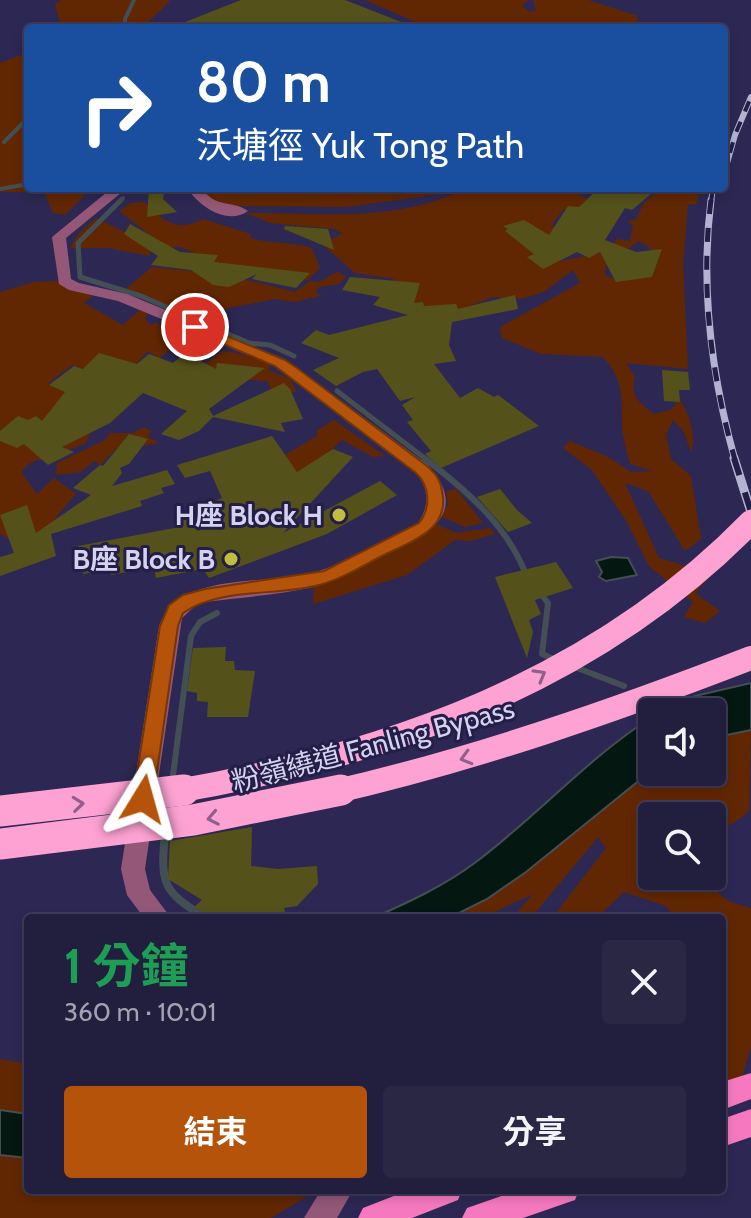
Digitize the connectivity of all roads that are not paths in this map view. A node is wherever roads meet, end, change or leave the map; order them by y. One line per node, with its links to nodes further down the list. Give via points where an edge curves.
1 (115, 192): 8 (street, via 59,237 62,277 68,284 122,297 280,363 422,469 437,493 434,516 425,527 330,575 205,595 175,610 133,869 139,895)
2 (197, 192): 3 (street, via 214,208)
3 (241, 211)
4 (751, 522): 6 (highway, 粉嶺繞道 Fanling Bypass, one-way to 4, bridge, via 197,789 388,741 449,720 509,693 648,611)
5 (751, 658): 7 (highway, 粉嶺繞道 Fanling Bypass, one-way to 7, bridge, via 484,752 302,801 143,829)
6 (0, 811)
7 (0, 844)
8 (156, 914)
9 (751, 1086): 10 (main road)
10 (726, 1095)
11 (751, 1123): 12 (main road)
12 (726, 1132)
13 (336, 1194): 17 (street)
14 (437, 1194): 18 (main road)
15 (552, 1194): 19 (main road)
16 (566, 1194): 20 (main road)
17 (319, 1218)
18 (373, 1218)
19 (477, 1218)
20 (526, 1218)

